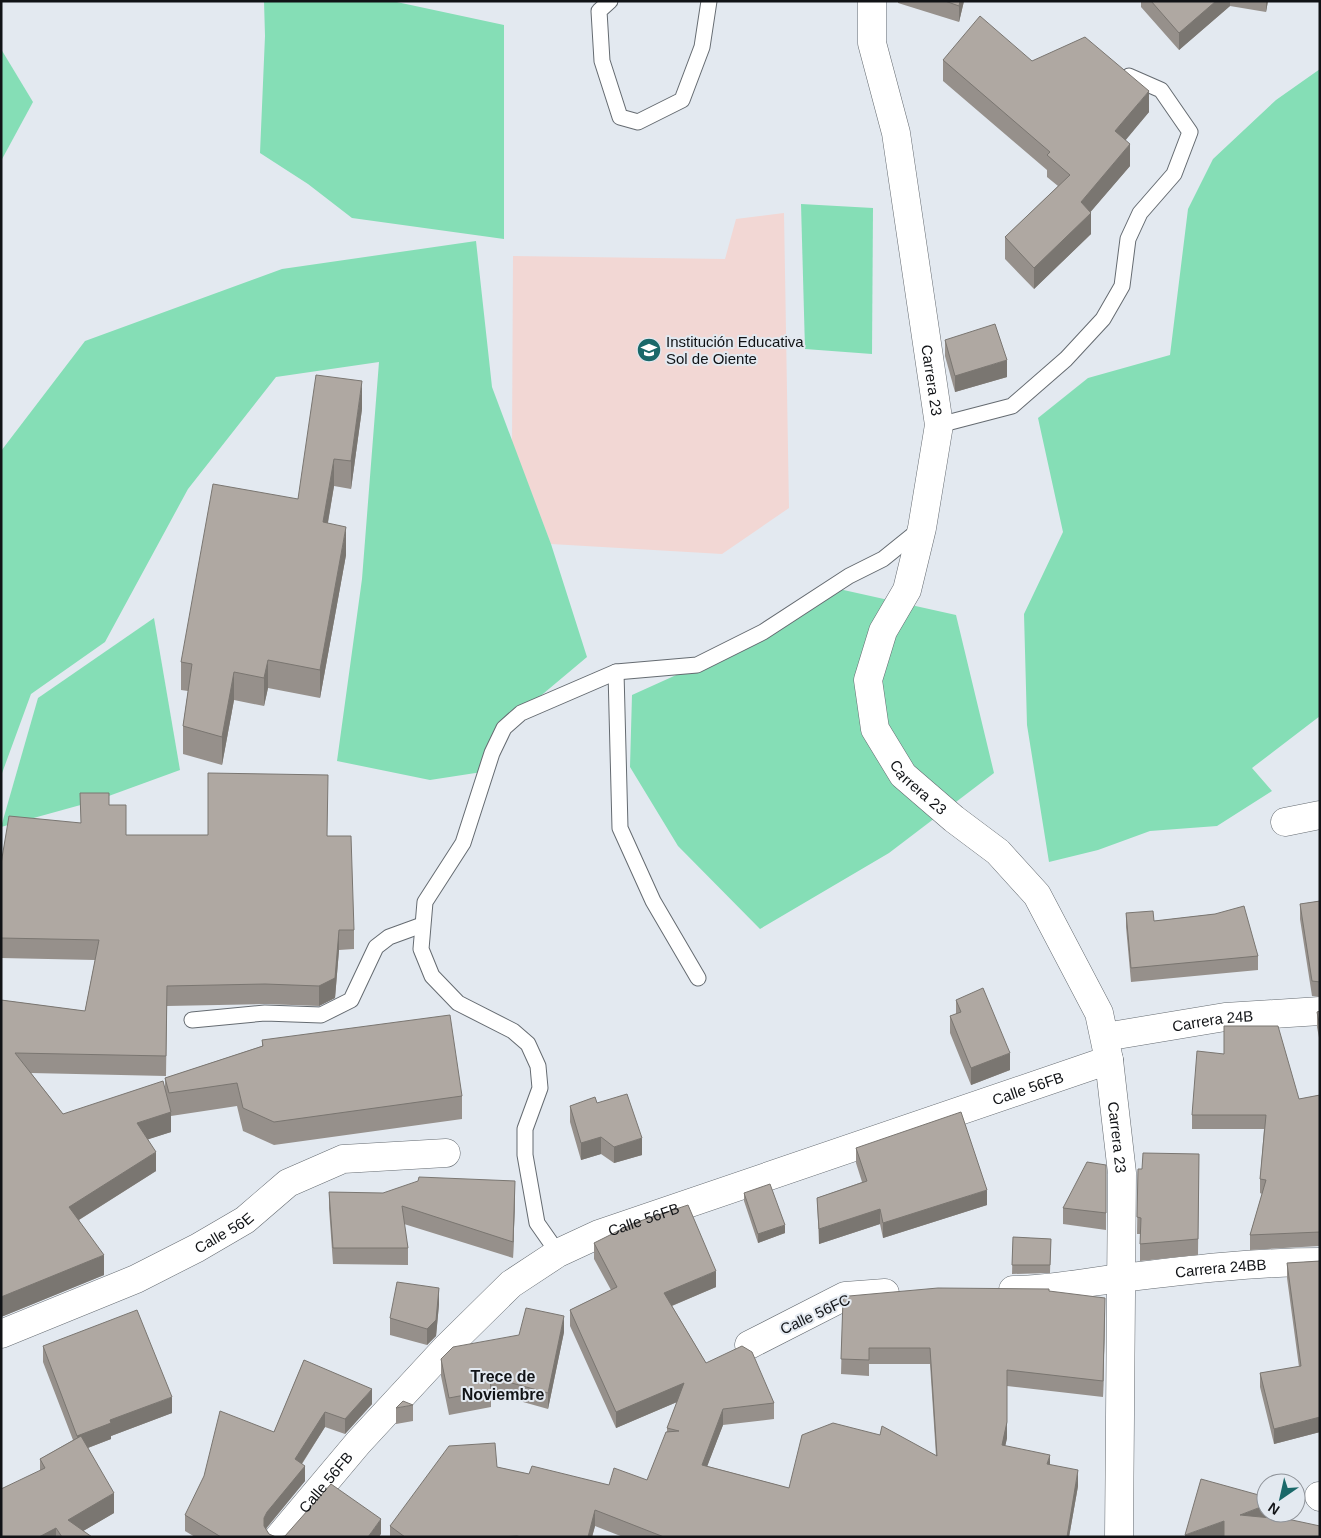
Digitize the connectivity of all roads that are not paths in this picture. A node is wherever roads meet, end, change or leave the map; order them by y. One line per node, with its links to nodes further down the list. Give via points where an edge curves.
1 (610, 1): 2 (lane, via 599,11 602,61 620,117 638,122 682,100 702,48)
2 (709, 1)
3 (872, 1): 5 (street, Carrera 23, via 872,43 896,133)
4 (1129, 76): 5 (lane, via 1161,90 1190,132 1174,174 1140,213 1128,239 1122,286 1103,319 1066,359 1012,406)
5 (939, 425): 6 (street, Carrera 23)
6 (922, 528): 7 (lane, via 883,559 849,576 763,632 697,665); 14 (street, Carrera 23, via 907,590 883,630 868,680 875,729 903,775 998,852 1037,895 1099,1013)
7 (616, 672): 10 (lane, via 521,713 504,728 492,752 463,843 425,902); 11 (lane, via 620,828 653,901)
8 (1320, 815): 9 (street)
9 (1285, 822)
10 (422, 925): 13 (lane, via 389,937 376,947 351,1000 321,1014 265,1013); 16 (lane, via 422,949 432,976 458,1003 513,1031 528,1044 538,1066 540,1088 525,1129 525,1155 536,1223)
11 (698, 978)
12 (1320, 1011): 14 (street, Carrera 24B, via 1225,1017)
13 (192, 1020)
14 (1107, 1048): 16 (street, Calle 56FB, via 599,1234); 18 (street, Carrera 23, via 1122,1173)
15 (446, 1153): 21 (street, Calle 56E, via 343,1159 288,1183 244,1220 197,1248 136,1279)
16 (558, 1253): 23 (street, Calle 56FB, via 511,1284 445,1349 358,1443)
17 (1320, 1262): 18 (street, Carrera 24BB, via 1288,1262)
18 (1122, 1278): 19 (street, via 1044,1290); 24 (street, Carrera 23)
19 (985, 1289)
20 (910, 1291): 22 (street, Calle 56FC, via 845,1296)
21 (1, 1334)
22 (749, 1345)
23 (279, 1537)
24 (1119, 1537)

